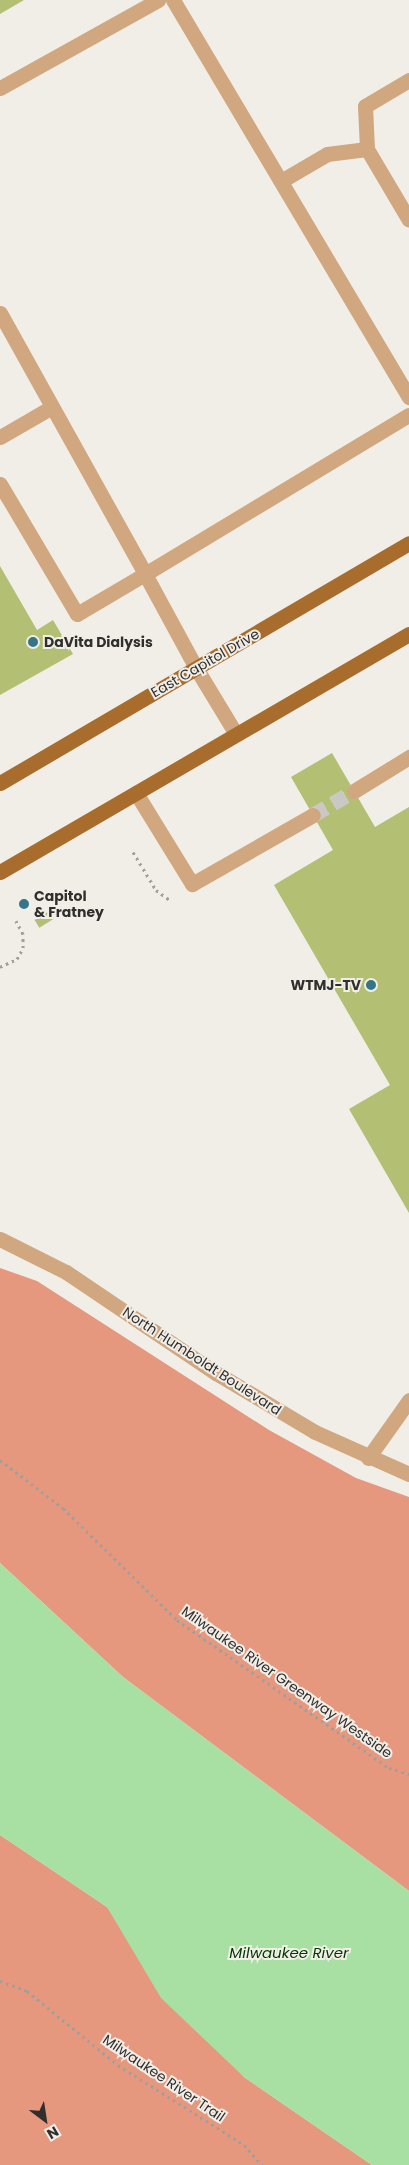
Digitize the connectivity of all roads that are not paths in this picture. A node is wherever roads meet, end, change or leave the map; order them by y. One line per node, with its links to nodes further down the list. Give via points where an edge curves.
1 (158, 0): 4 (street)
2 (173, 0): 6 (street)
3 (409, 80): 5 (street, via 364,106)
4 (0, 88)
5 (367, 148): 6 (street, via 326,154); 7 (street)
6 (281, 182): 9 (street)
7 (409, 220)
8 (0, 313): 10 (street)
9 (409, 397)
10 (52, 406): 12 (street); 15 (street)
11 (409, 416): 15 (street)
12 (0, 437)
13 (0, 484): 15 (street, via 77,614)
14 (409, 543): 17 (main road, East Capitol Drive)
15 (145, 574): 17 (street)
16 (409, 634): 18 (main road)
17 (196, 668): 18 (street); 20 (main road, East Capitol Drive)
18 (236, 734): 22 (main road)
19 (409, 758): 21 (street)
20 (0, 783)
21 (354, 791)
22 (136, 793): 23 (street, via 192,884); 24 (main road)
23 (314, 815)
24 (0, 872)
25 (0, 1239): 27 (street, North Humboldt Boulevard, via 66,1272 216,1373 315,1432)
26 (409, 1400): 27 (street)
27 (368, 1458): 28 (street, North Humboldt Boulevard)
28 (409, 1474)

